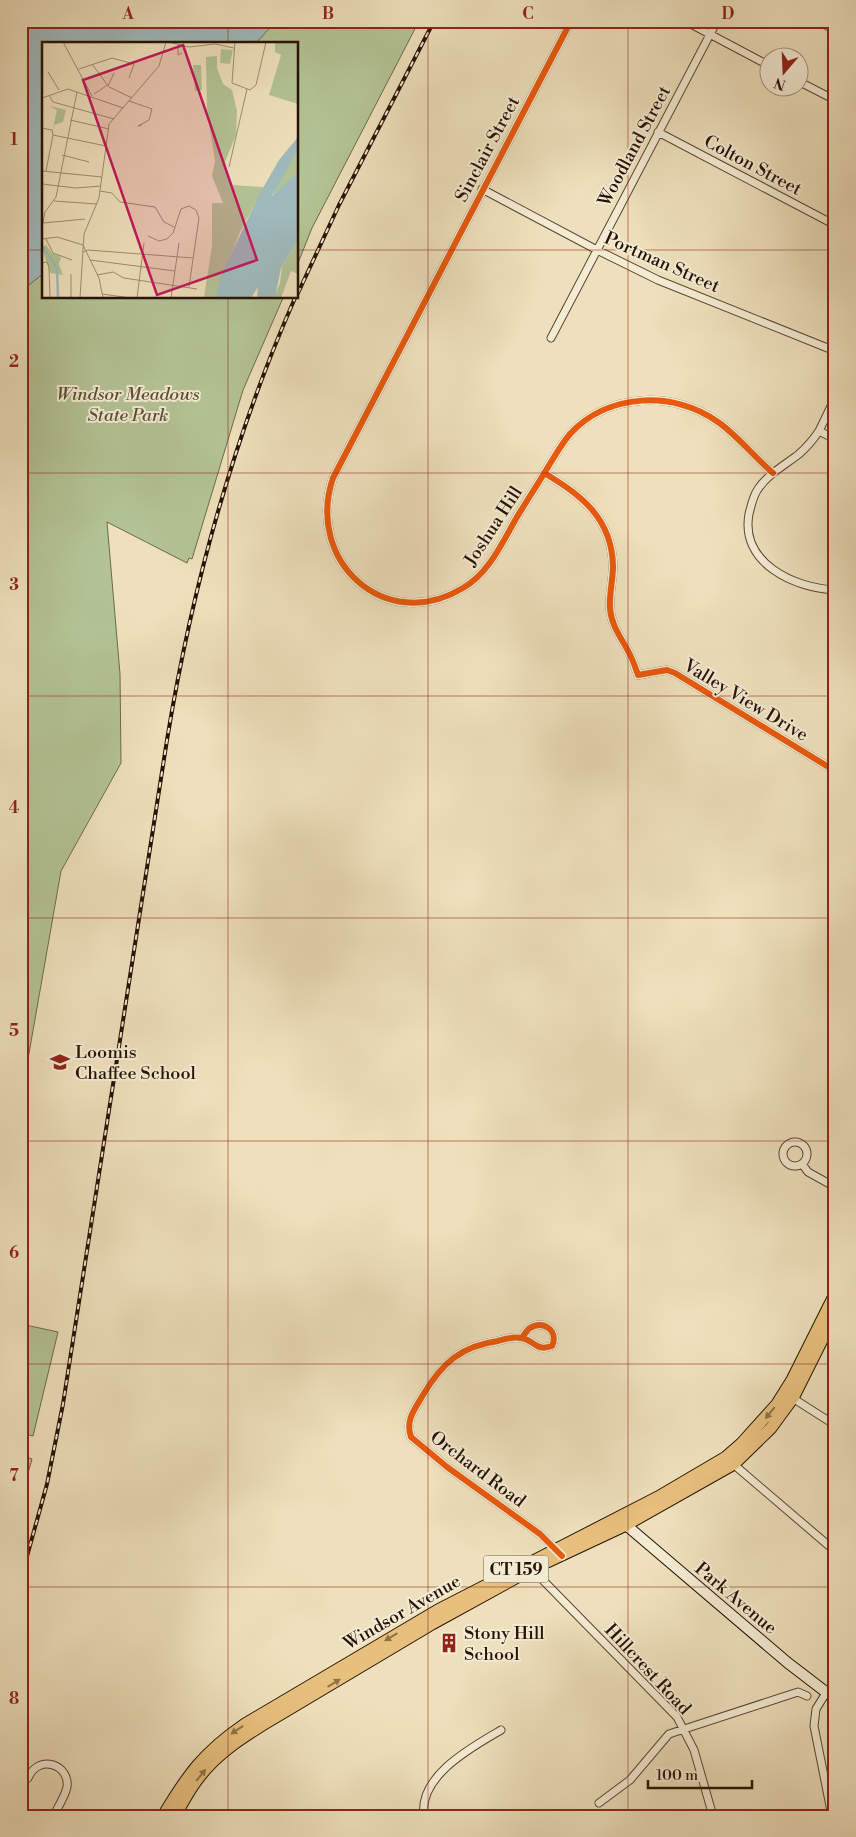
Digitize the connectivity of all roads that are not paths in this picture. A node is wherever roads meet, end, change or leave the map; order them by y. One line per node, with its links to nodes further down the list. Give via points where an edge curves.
1 (571, 21): 9 (street, Sinclair Street)
2 (685, 21): 4 (street)
3 (717, 21): 4 (street, Woodland Street)
4 (710, 34): 5 (street); 8 (street, Woodland Street)
5 (758, 60)
6 (808, 86): 7 (street)
7 (835, 100)
8 (658, 132): 10 (street, Colton Street); 11 (street, Woodland Street)
9 (482, 189): 11 (street, Portman Street); 12 (street, Sinclair Street)
10 (835, 225)
11 (597, 250): 13 (street, Woodland Street); 14 (street, Portman Street, via 658,280)
12 (430, 292): 18 (street, Joshua Hill, via 328,491 326,513 329,534 338,558 359,582 386,598 418,603 450,595 480,575)
13 (551, 338)
14 (835, 351)
15 (835, 398): 16 (street)
16 (819, 431): 17 (street); 19 (street, via 809,445)
17 (835, 439)
18 (544, 473): 19 (street, Joshua Hill, via 562,444 588,418 628,402 660,400 688,406 718,422); 21 (street, Valley View Drive, via 588,503 609,539 613,565 612,621 638,675 667,670 675,673)
19 (773, 473): 20 (street, via 758,489 751,504 748,522 750,541 775,572 799,584)
20 (835, 590)
21 (835, 771)
22 (802, 1164): 23 (street, via 808,1172)
23 (835, 1187)
24 (835, 1294): 27 (main road, Windsor Avenue / CT 159)
25 (835, 1314): 27 (main road, Windsor Avenue / CT 159)
26 (522, 1338): 26 (street, Orchard Road, via 544,1349 552,1346 555,1339 549,1327 538,1325 530,1328); 32 (street, Orchard Road, via 480,1343 455,1357 438,1371 408,1424 417,1442 540,1534)
27 (788, 1396): 28 (street); 29 (main road, Windsor Avenue / CT 159, via 741,1444)
28 (835, 1424)
29 (730, 1461): 30 (main road, Windsor Avenue / CT 159, via 658,1497); 31 (street)
30 (623, 1521): 32 (main road, Windsor Avenue / CT 159); 35 (main road, Park Avenue)
31 (835, 1551)
32 (559, 1553): 33 (main road, Windsor Avenue / CT 159)
33 (529, 1566): 36 (street, Hillcrest Road, via 677,1717); 41 (main road, Windsor Avenue / CT 159, one-way to 41, via 438,1610 224,1738 185,1780); 42 (main road, Windsor Avenue / CT 159, one-way to 33, via 199,1776 237,1741)
34 (807, 1696): 36 (street, via 798,1692)
35 (831, 1696): 45 (street, via 816,1709 814,1726)
36 (684, 1728): 39 (street, via 669,1734 630,1780); 44 (street, Hillcrest Road, via 694,1750)
37 (501, 1730): 43 (street, via 441,1772 428,1789)
38 (28, 1778): 40 (street, via 36,1766 45,1764 60,1769 66,1777 67,1786)
39 (600, 1804)
40 (53, 1816)
41 (163, 1816)
42 (174, 1816)
43 (424, 1816)
44 (713, 1816)
45 (832, 1816)

